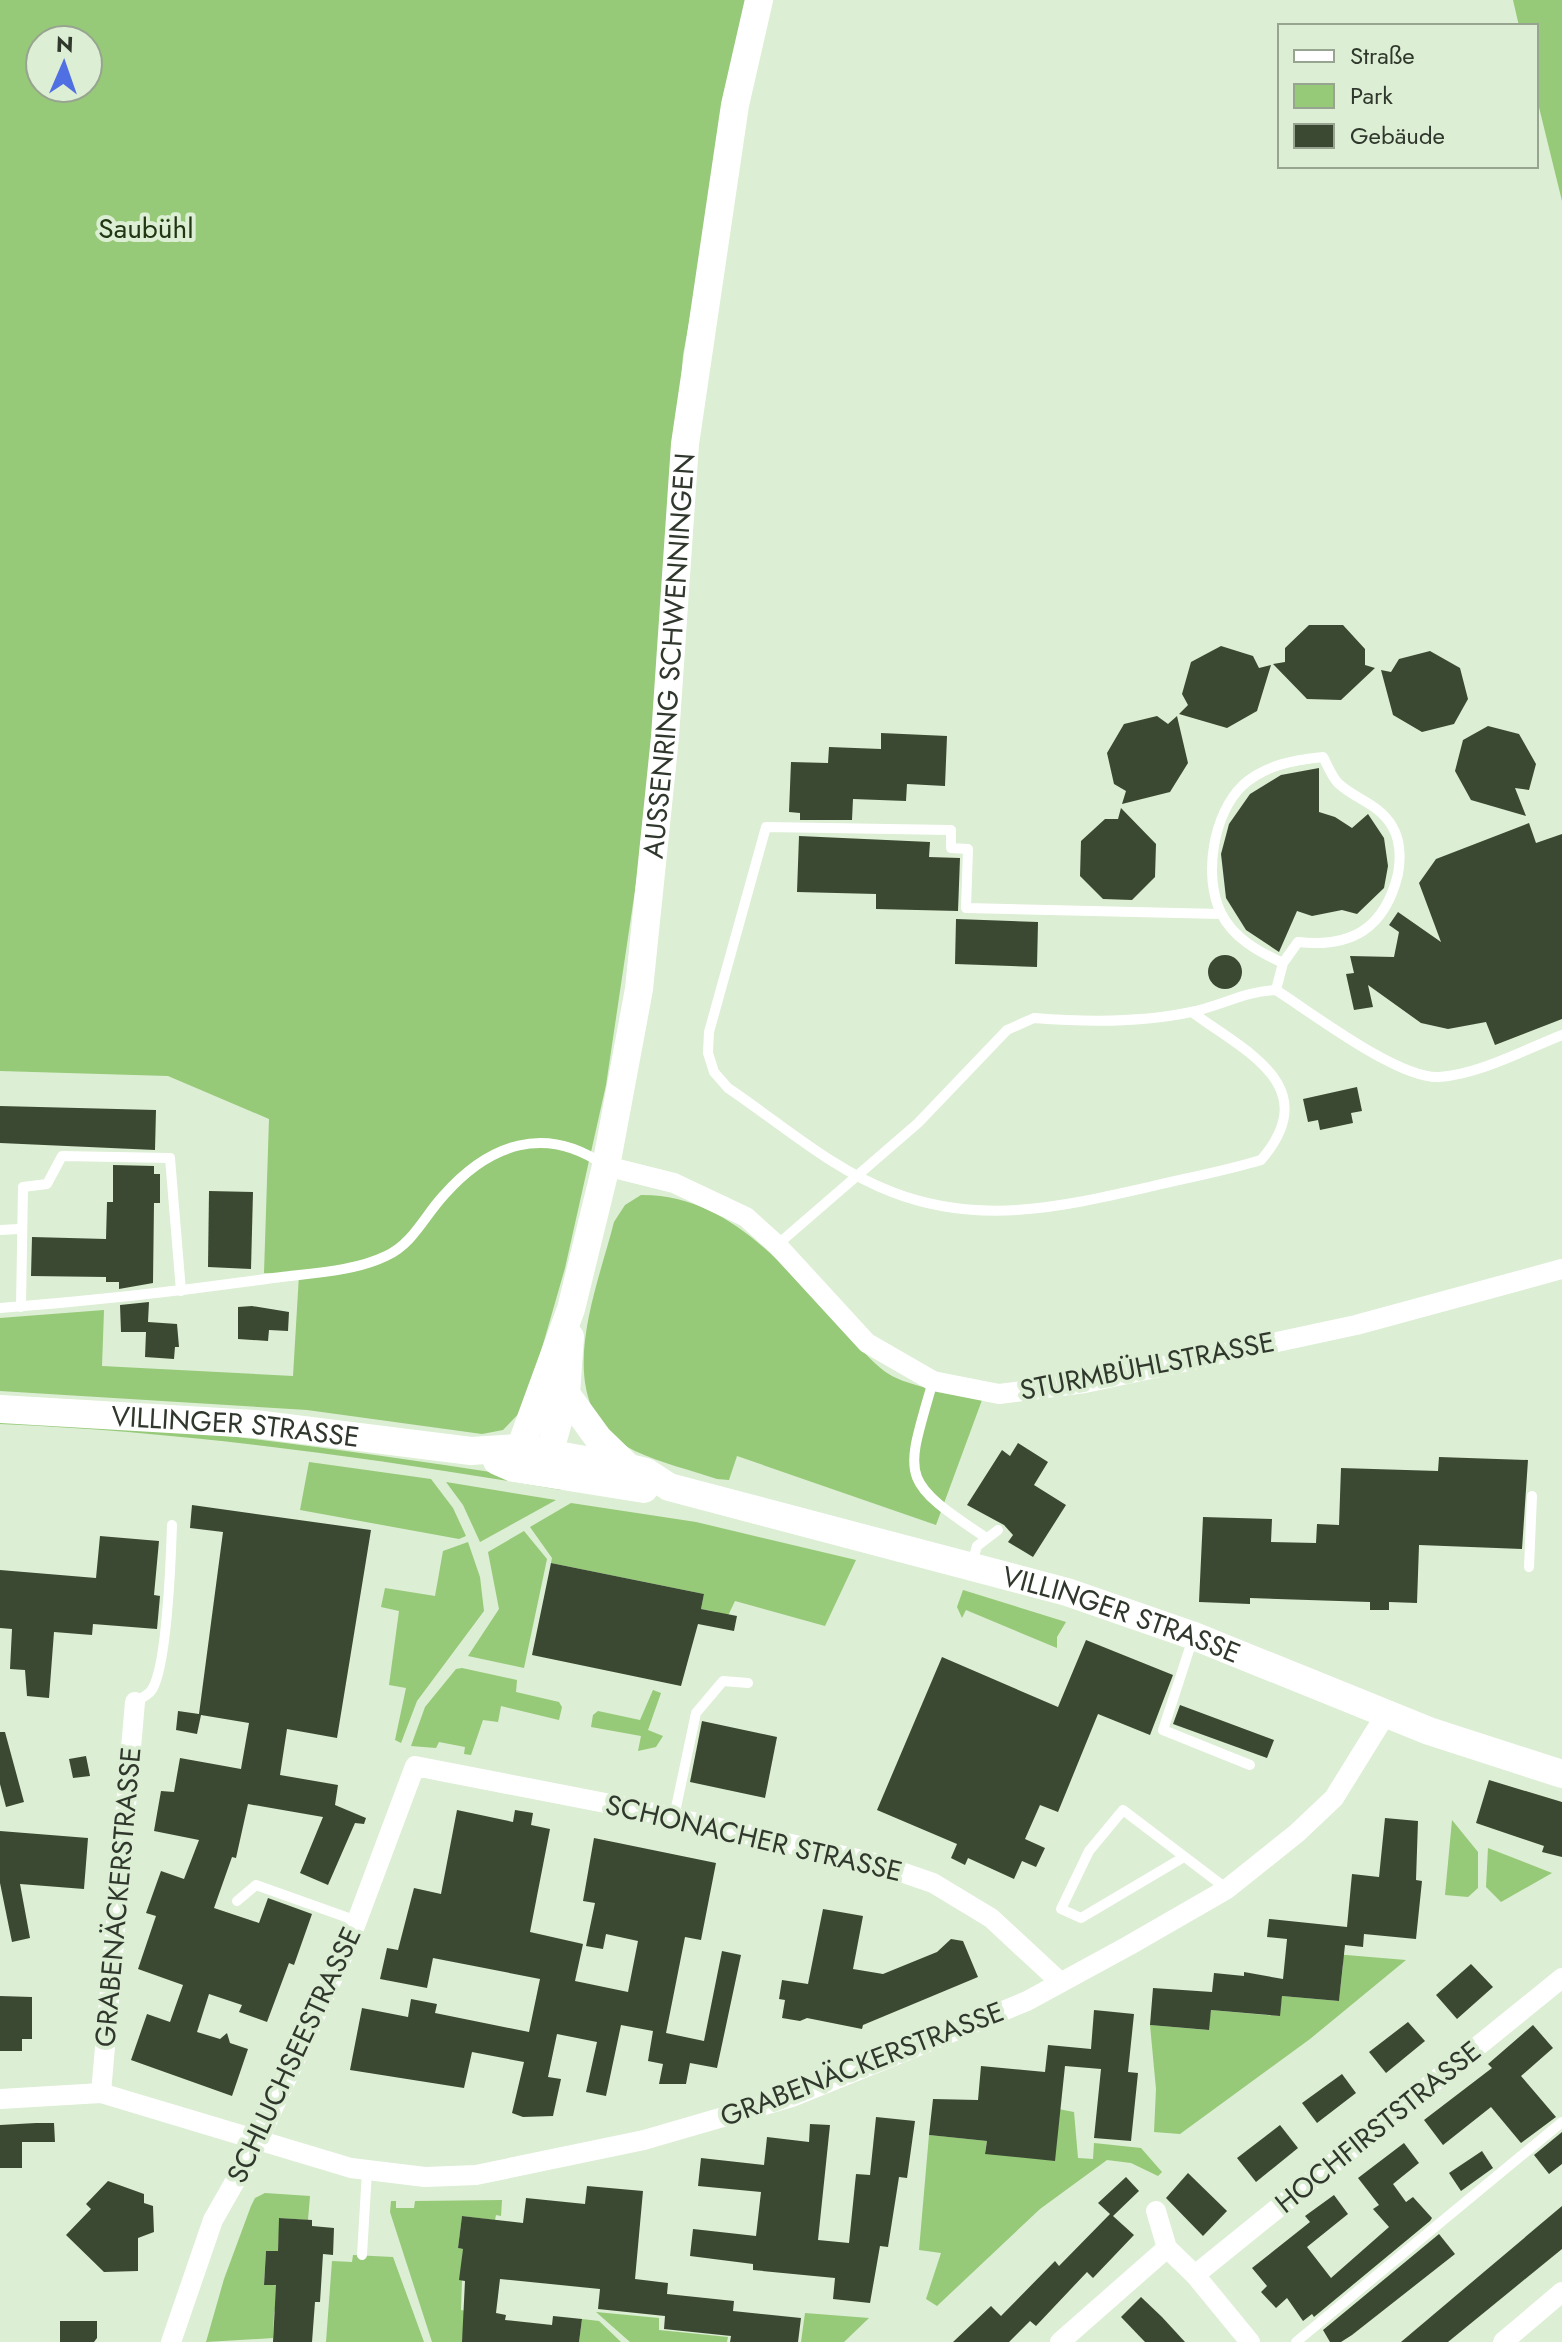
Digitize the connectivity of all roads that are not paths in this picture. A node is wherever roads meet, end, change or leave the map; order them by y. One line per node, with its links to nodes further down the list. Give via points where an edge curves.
1 (759, 0): 7 (main road, AUSSENRING SCHWENNINGEN, via 735,105 703,302 685,444 653,874 639,989)
2 (1221, 914): 3 (lane, via 1258,951); 3 (lane, via 1213,859 1227,806 1243,785 1266,770 1323,757 1338,783 1375,805 1392,824 1400,864 1389,905 1378,920 1338,943 1298,942); 8 (lane, via 966,908 968,849 951,848 951,830 766,827 708,1053 714,1072 728,1088)
3 (1283, 963): 4 (lane)
4 (1276, 990): 5 (lane, via 1257,990); 6 (lane, via 1407,1071 1436,1077 1462,1073)
5 (1192, 1012): 8 (lane, via 1020,1022); 8 (lane, via 1273,1072 1281,1093 1280,1129 1261,1160 1080,1203 1003,1213 923,1203)
6 (1562, 1035)
7 (606, 1166): 11 (street, STURMBÜHLSTRASSE, via 715,1199 746,1217); 13 (lane, via 586,1152 536,1141 501,1150 477,1162 443,1195 413,1236 387,1256 335,1270); 16 (main road, AUSSENRING SCHWENNINGEN)
8 (858, 1176): 11 (lane)
9 (19, 1229): 10 (lane); 13 (lane, via 23,1187 47,1184 62,1156 170,1158); 14 (lane)
10 (0, 1230)
11 (777, 1245): 17 (street, STURMBÜHLSTRASSE, via 867,1343)
12 (1562, 1269): 17 (street, STURMBÜHLSTRASSE, via 1356,1325 1085,1383 999,1394)
13 (181, 1291): 14 (lane)
14 (21, 1307): 15 (lane)
15 (0, 1308)
16 (571, 1309): 18 (main road, AUSSENRING SCHWENNINGEN); 20 (main road, AUSSENRING SCHWENNINGEN)
17 (933, 1381): 27 (lane, via 914,1474 921,1490)
18 (566, 1394): 21 (main road, AUSSENRING SCHWENNINGEN); 22 (main road, via 598,1438)
19 (0, 1409): 20 (main road, VILLINGER STRASSE, via 255,1424)
20 (515, 1458): 21 (main road, VILLINGER STRASSE)
21 (547, 1463): 22 (main road, VILLINGER STRASSE); 23 (main road, VILLINGER STRASSE, via 643,1489)
22 (630, 1468): 23 (main road, VILLINGER STRASSE)
23 (669, 1487): 28 (main road, VILLINGER STRASSE)
24 (1532, 1496): 29 (lane)
25 (172, 1525): 32 (lane, via 170,1588 156,1677 151,1692)
26 (998, 1530): 27 (lane)
27 (985, 1537): 28 (lane)
28 (972, 1565): 30 (main road, VILLINGER STRASSE)
29 (1529, 1567)
30 (1194, 1636): 33 (main road, VILLINGER STRASSE); 34 (lane, via 1163,1730)
31 (748, 1683): 37 (lane, via 723,1681 696,1713)
32 (135, 1702): 44 (street, GRABENÄCKERSTRASSE)
33 (1386, 1714): 36 (main road, VILLINGER STRASSE, via 1470,1750); 39 (street, GRABENÄCKERSTRASSE, via 1334,1798)
34 (1250, 1765)
35 (415, 1766): 37 (street, SCHONACHER STRASSE); 41 (street, SCHLUCHSEESTRASSE)
36 (1560, 1777)
37 (674, 1817): 43 (street, SCHONACHER STRASSE, via 875,1863 933,1883 991,1918)
38 (1184, 1857): 38 (lane, via 1123,1810 1089,1851 1061,1909 1081,1918); 39 (lane)
39 (1227, 1889): 43 (street, GRABENÄCKERSTRASSE)
40 (237, 1901): 41 (lane, via 256,1885)
41 (357, 1921): 47 (street, SCHLUCHSEESTRASSE)
42 (1562, 1978): 52 (street, HOCHFIRSTSTRASSE)
43 (1060, 1982): 48 (street, GRABENÄCKERSTRASSE, via 986,2019 792,2097 644,2140 476,2175)
44 (101, 2093): 45 (street, GRABENÄCKERSTRASSE); 47 (street, GRABENÄCKERSTRASSE)
45 (0, 2099)
46 (1562, 2122): 57 (lane)
47 (258, 2141): 48 (street, GRABENÄCKERSTRASSE); 54 (street, SCHLUCHSEESTRASSE, via 213,2220)
48 (367, 2171): 51 (lane)
49 (1156, 2211): 50 (street)
50 (1167, 2248): 52 (street); 55 (street)
51 (362, 2255)
52 (1195, 2275): 56 (street)
53 (1562, 2292): 58 (street)
54 (171, 2342)
55 (1060, 2342)
56 (1250, 2342)
57 (1296, 2342)
58 (1503, 2342)

